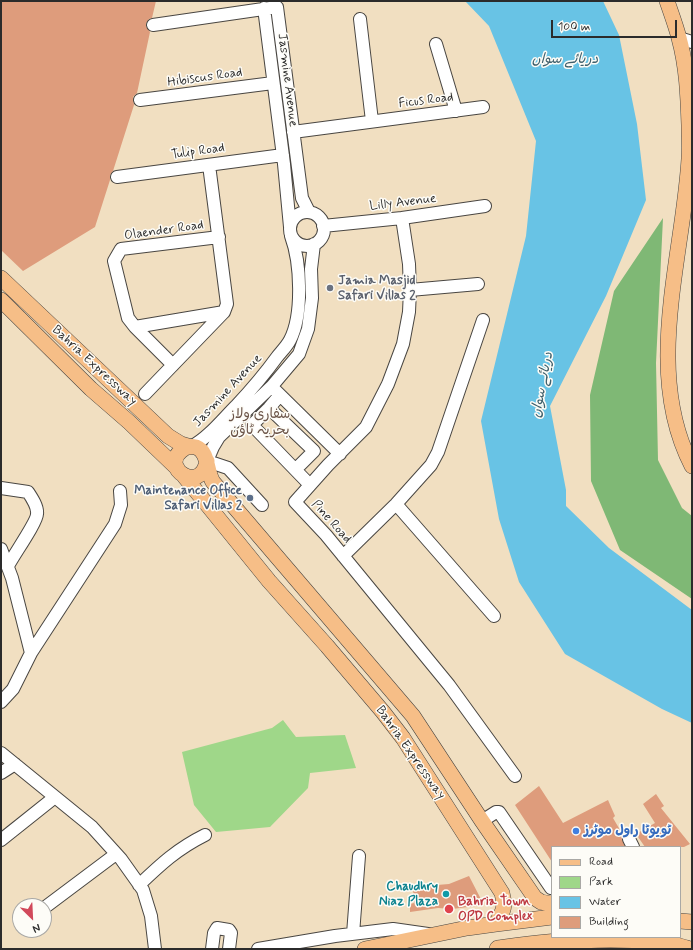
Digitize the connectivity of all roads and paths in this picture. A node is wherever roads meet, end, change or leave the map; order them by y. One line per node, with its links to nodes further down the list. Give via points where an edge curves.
1 (667, 1): 5 (main road)
2 (264, 8): 4 (street); 7 (street, Jasmine Avenue); 12 (street, Jasmine Avenue, via 277,7)
3 (360, 19): 11 (street)
4 (153, 25)
5 (686, 40): 13 (main road)
6 (436, 44): 10 (street)
7 (274, 83): 8 (street, Hibiscus Road); 14 (street, Jasmine Avenue)
8 (140, 100)
9 (483, 107): 10 (street, Ficus Road)
10 (456, 111): 11 (street, Ficus Road)
11 (372, 122): 12 (street, Ficus Road)
12 (293, 132): 18 (street, Jasmine Avenue, via 302,198)
13 (691, 153): 42 (main road, via 670,313 668,354 675,420)
14 (282, 155): 15 (street, Tulip Road); 21 (street, Jasmine Avenue)
15 (209, 165): 16 (street, Tulip Road); 22 (street)
16 (117, 177)
17 (485, 206): 19 (street, Lilly Avenue)
18 (309, 212): 20 (street, via 317,215); 21 (street, via 300,213 293,219)
19 (402, 218): 20 (street, Lilly Avenue); 26 (street, Pine Road)
20 (323, 226): 23 (street, via 321,239)
21 (290, 232): 23 (street, via 297,243 305,246); 39 (street, Jasmine Avenue, via 295,247 299,298 290,340 260,381 206,436)
22 (219, 237): 28 (street, Olaender Road, via 227,304); 30 (street, Olaender Road, via 121,249 114,262 128,318)
23 (314, 244): 32 (street, Jasmine Avenue, via 308,329 299,354)
24 (1, 278): 39 (main road, Bahria Expressway, via 168,436)
25 (478, 284): 26 (street)
26 (410, 290): 40 (street, Pine Road, via 403,344 388,384 366,427)
27 (1, 300): 44 (main road, Bahria Expressway)
28 (224, 312): 30 (street); 31 (street)
29 (483, 320): 48 (street, via 438,452 431,465)
30 (135, 327): 31 (street)
31 (173, 365): 33 (street)
32 (276, 390): 34 (street); 35 (street); 41 (street, Jasmine Avenue, via 219,438 212,447)
33 (145, 394)
34 (269, 408): 36 (street); 43 (street, via 252,425)
35 (301, 416): 36 (street); 37 (street)
36 (290, 428): 38 (street)
37 (320, 435): 38 (street); 40 (street)
38 (308, 446): 43 (street, via 314,451)
39 (191, 447): 41 (main road, via 200,449); 44 (main road, via 180,451 177,456 176,462)
40 (340, 454): 45 (street, Pine Road)
41 (207, 461): 44 (main road, via 201,474 193,478); 49 (street, via 228,468); 61 (main road, Bahria Expressway, via 213,482 413,716)
42 (692, 466)
43 (296, 470): 45 (street)
44 (180, 472): 73 (main road, Bahria Expressway, via 269,581 404,738 502,893 505,903)
45 (310, 485): 51 (street, Pine Road, via 295,502)
46 (1, 488): 52 (street, via 28,492 35,502 38,514)
47 (120, 491): 54 (street, via 121,505 115,524)
48 (396, 504): 51 (street); 53 (street)
49 (262, 505)
50 (1, 549): 52 (street)
51 (343, 556): 59 (street, Pine Road, via 449,685)
52 (8, 566): 54 (street)
53 (494, 616)
54 (31, 653): 55 (street, via 13,689)
55 (1, 702)
56 (1, 753): 57 (street)
57 (15, 764): 58 (street); 60 (street)
58 (1, 774)
59 (515, 776)
60 (55, 797): 63 (street); 64 (street, via 92,826)
61 (482, 822): 67 (street, via 499,812); 69 (main road, Bahria Expressway, via 536,898)
62 (205, 836): 66 (street, via 187,844 166,859)
63 (1, 840)
64 (116, 854): 66 (street); 68 (street)
65 (359, 856): 74 (street)
66 (139, 885): 76 (street, via 152,916)
67 (550, 888)
68 (52, 902)
69 (551, 904)
70 (551, 917): 73 (main road)
71 (681, 921): 72 (main road)
72 (692, 922)
73 (496, 924): 75 (main road)
74 (353, 934): 75 (street, via 393,929); 79 (street)
75 (433, 935): 80 (main road)
76 (155, 949)
77 (212, 949): 78 (street, via 217,928 229,930)
78 (229, 949)
79 (258, 949)
80 (365, 949)
81 (498, 949): 82 (highway, via 547,943 630,939)
82 (687, 949)

